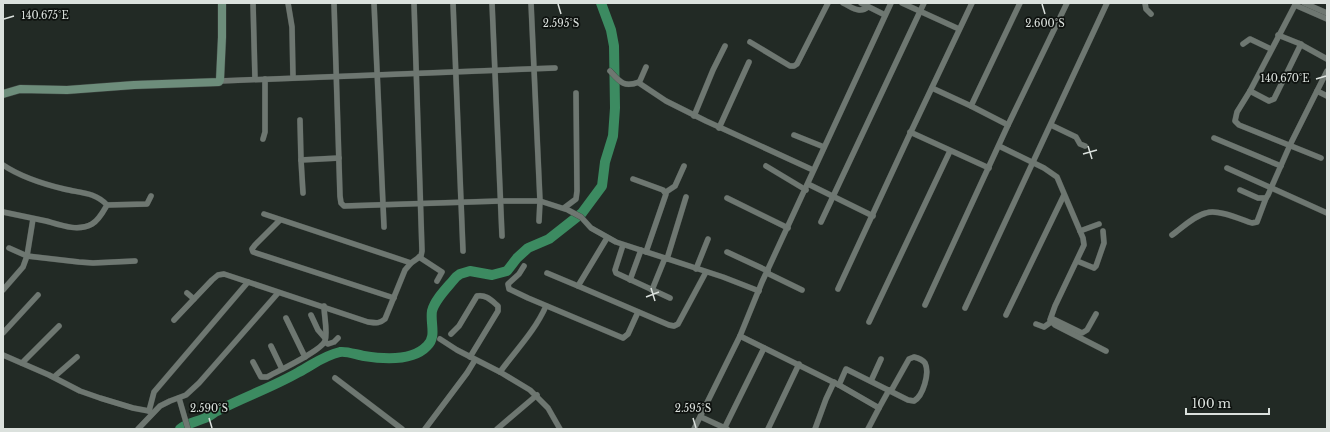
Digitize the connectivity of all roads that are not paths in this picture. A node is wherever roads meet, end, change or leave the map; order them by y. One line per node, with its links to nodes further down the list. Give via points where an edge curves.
1 (222, 3): 51 (street)
2 (252, 3): 49 (street)
3 (288, 3): 48 (street, via 292,27)
4 (334, 3): 47 (street)
5 (374, 3): 46 (street)
6 (414, 3): 44 (street)
7 (453, 3): 45 (street)
8 (492, 3): 41 (street)
9 (531, 3): 40 (street)
10 (828, 3): 31 (street, via 794,66)
11 (843, 3): 23 (street, via 860,11)
12 (861, 3): 23 (street)
13 (891, 3): 27 (street)
14 (902, 3): 24 (street)
15 (924, 3): 24 (street)
16 (972, 3): 29 (street)
17 (1020, 3): 59 (street)
18 (1067, 3): 62 (street)
19 (1107, 3): 63 (street)
20 (1145, 3): 26 (street)
21 (1304, 3): 25 (street)
22 (1295, 4): 28 (street); 30 (street)
23 (868, 6): 27 (street)
24 (920, 12): 29 (street); 94 (street)
25 (1327, 13)
26 (1151, 14)
27 (885, 15): 72 (street)
28 (1327, 19)
29 (959, 30): 53 (street)
30 (1278, 35): 33 (street); 35 (street)
31 (750, 42)
32 (1243, 44): 35 (street, via 1250,39)
33 (1301, 44): 36 (street); 54 (street, via 1274,100 1269,101)
34 (725, 46): 60 (street)
35 (1271, 49): 54 (street)
36 (1327, 59)
37 (749, 62): 64 (street)
38 (646, 67): 52 (street)
39 (555, 68): 40 (street)
40 (534, 69): 41 (street); 99 (street)
41 (495, 71): 45 (street); 98 (street)
42 (610, 71): 52 (street, via 623,84)
43 (1327, 71): 55 (street)
44 (416, 73): 45 (street); 46 (street); 101 (street)
45 (455, 73): 100 (street)
46 (376, 75): 47 (street); 103 (street)
47 (336, 76): 48 (street); 74 (street)
48 (294, 77): 50 (street)
49 (254, 79): 50 (street); 51 (street)
50 (265, 79): 68 (street)
51 (220, 81): 57 (street, via 67,90 20,89)
52 (639, 82): 60 (street, via 657,96)
53 (932, 88): 59 (street); 65 (street)
54 (1250, 91): 69 (street, via 1237,112 1236,123)
55 (1317, 91): 58 (street); 69 (street)
56 (576, 93): 104 (street, via 577,191 576,199)
57 (3, 94)
58 (1327, 96)
59 (971, 106): 62 (street)
60 (694, 116): 64 (street)
61 (300, 120): 76 (street)
62 (1008, 125): 70 (street)
63 (1051, 125): 71 (street, via 1076,137 1080,144); 77 (street)
64 (719, 128): 84 (street)
65 (910, 132): 73 (street); 108 (street)
66 (794, 135): 72 (street)
67 (1214, 138): 81 (street)
68 (263, 139)
69 (1290, 145): 75 (street); 81 (street)
70 (999, 146): 77 (street); 82 (street)
71 (1085, 146)
72 (824, 148): 84 (street)
73 (950, 151): 82 (street); 164 (street)
74 (339, 158): 76 (street); 103 (street, via 342,205)
75 (1321, 158)
76 (300, 160): 91 (street)
77 (1033, 163): 92 (street, via 1057,177); 156 (street)
78 (3, 165): 102 (street, via 32,179 65,190 90,194 102,199)
79 (684, 166): 90 (street, via 675,186)
80 (766, 166): 88 (street)
81 (1281, 166): 87 (street)
82 (989, 168): 153 (street)
83 (1227, 168): 87 (street)
84 (813, 170): 86 (street)
85 (633, 179): 90 (street)
86 (808, 184): 88 (street); 94 (street)
87 (1271, 187): 97 (street); 106 (street)
88 (806, 190): 115 (street)
89 (1240, 190): 97 (street, via 1258,198)
90 (666, 192): 125 (street, via 664,204)
91 (303, 193)
92 (1064, 195): 117 (street); 160 (street)
93 (151, 196): 102 (street, via 147,204)
94 (833, 196): 108 (street); 112 (street)
95 (686, 197): 129 (street)
96 (727, 198): 115 (street)
97 (1266, 198): 118 (street, via 1257,222 1252,223 1217,212 1206,213)
98 (500, 201): 99 (street); 100 (street); 119 (street)
99 (540, 201): 104 (street); 111 (street)
100 (461, 202): 101 (street); 124 (street)
101 (422, 203): 103 (street); 128 (street, via 422,251)
102 (107, 205): 109 (street, via 98,220 84,227 61,226)
103 (382, 205): 114 (street)
104 (566, 209): 120 (street, via 581,217 591,228)
105 (3, 212): 109 (street)
106 (1327, 213)
107 (264, 214): 110 (street)
108 (873, 216): 142 (street)
109 (33, 219): 127 (street)
110 (280, 220): 132 (street); 150 (street, via 255,245 253,252)
111 (539, 221)
112 (821, 222)
113 (1099, 224): 117 (street)
114 (384, 227)
115 (788, 228): 136 (street)
116 (1103, 230): 131 (street, via 1104,243 1096,266 1090,267)
117 (1080, 231): 131 (street, via 1084,245)
118 (1172, 235)
119 (502, 236)
120 (607, 238): 122 (street); 141 (street)
121 (708, 239): 134 (street)
122 (623, 245): 125 (street); 138 (street, via 615,271)
123 (9, 248): 127 (street)
124 (463, 251)
125 (644, 251): 129 (street); 138 (street)
126 (727, 252): 136 (street)
127 (27, 256): 130 (street, via 94,263); 143 (street, via 23,267)
128 (419, 258): 132 (street); 139 (street, via 442,272)
129 (666, 258): 134 (street); 144 (street)
130 (135, 261)
131 (1077, 261): 163 (street)
132 (411, 263): 150 (street, via 405,270)
133 (524, 266): 155 (street, via 508,284 509,289)
134 (696, 269): 135 (street)
135 (706, 272): 146 (street); 157 (street, via 676,325 669,325)
136 (767, 272): 145 (street); 146 (street)
137 (547, 273): 141 (street)
138 (630, 280): 144 (street)
139 (438, 281)
140 (248, 282): 148 (street); 152 (street, via 224,274 218,275); 194 (street, via 154,392)
141 (578, 286): 157 (street)
142 (838, 289)
143 (3, 290)
144 (652, 290): 151 (street)
145 (802, 290)
146 (759, 291): 169 (street)
147 (187, 293): 152 (street)
148 (278, 293): 154 (street); 192 (street, via 200,384)
149 (38, 295): 167 (street)
150 (394, 298): 154 (street, via 385,319 376,324)
151 (670, 298)
152 (194, 299): 162 (street)
153 (925, 305)
154 (324, 306): 172 (street)
155 (546, 306): 157 (street, via 623,338 628,334); 185 (street, via 532,331)
156 (966, 308)
157 (638, 312)
158 (1096, 314): 163 (street, via 1087,330 1082,333)
159 (311, 315): 172 (street)
160 (1006, 315)
161 (286, 318): 178 (street)
162 (174, 320)
163 (1051, 320): 165 (street, via 1044,327); 175 (street)
164 (868, 322)
165 (1036, 324)
166 (59, 326): 182 (street)
167 (3, 333)
168 (451, 334): 179 (street, via 478,296 490,298 498,306 498,311)
169 (740, 336): 174 (street); 195 (street)
170 (338, 338): 172 (street, via 328,344)
171 (440, 339): 179 (street)
172 (325, 340): 178 (street)
173 (271, 346): 184 (street)
174 (764, 348): 183 (street); 203 (street)
175 (1106, 351)
176 (3, 355): 182 (street)
177 (76, 357): 186 (street)
178 (305, 357): 184 (street)
179 (473, 358): 185 (street); 199 (street, via 467,373)
180 (881, 359): 188 (street)
181 (253, 362): 184 (street, via 262,378)
182 (22, 363): 186 (street)
183 (799, 364): 189 (street); 204 (street)
184 (282, 369)
185 (500, 372): 191 (street)
186 (54, 377): 194 (street, via 80,391)
187 (335, 378): 198 (street)
188 (871, 381): 189 (street, via 846,369); 190 (street)
189 (836, 383): 193 (street); 205 (street, via 826,399)
190 (890, 390): 190 (street, via 908,400 916,401 926,381 924,362 914,357 909,359); 193 (street)
191 (537, 395): 200 (street); 201 (street)
192 (180, 398): 194 (street); 196 (street)
193 (879, 408): 206 (street)
194 (151, 412): 197 (street)
195 (701, 417): 202 (street); 203 (street)
196 (187, 426)
197 (138, 429)
198 (402, 429)
199 (425, 429)
200 (497, 429)
201 (560, 429)
202 (694, 429)
203 (726, 429)
204 (768, 429)
205 (815, 429)
206 (868, 429)

